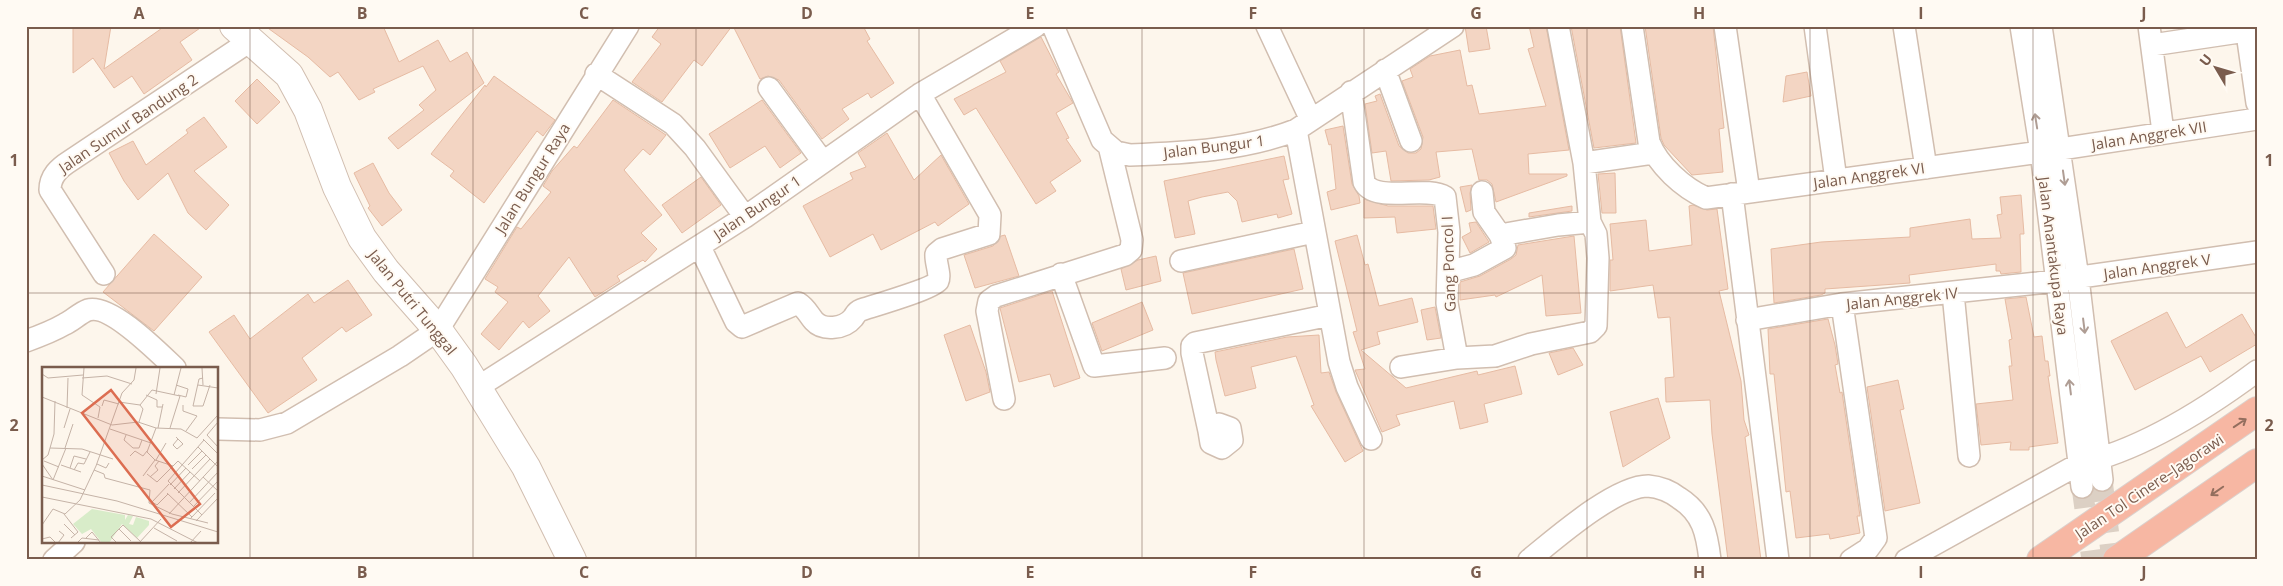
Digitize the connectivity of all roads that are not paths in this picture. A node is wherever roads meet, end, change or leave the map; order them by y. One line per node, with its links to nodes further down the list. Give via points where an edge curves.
1 (1036, 26): 20 (street, Jalan Bungur 1)
2 (1053, 26): 26 (street, via 1096,130)
3 (1267, 26): 23 (street)
4 (1453, 26): 16 (street, Jalan Bungur 1)
5 (1558, 26): 30 (street)
6 (1632, 26): 28 (street)
7 (1726, 26): 34 (street)
8 (1815, 26): 32 (street)
9 (1904, 26): 31 (street)
10 (2021, 26): 27 (street, Jalan Anantakupa Raya, one-way to 10)
11 (2041, 26): 27 (street, Jalan Anantakupa Raya)
12 (624, 28): 17 (street, Jalan Bungur Raya)
13 (2246, 28): 15 (street); 21 (street)
14 (242, 34): 43 (street, Jalan Sumur Bandung 2, via 58,169 52,177 50,190); 50 (street, Jalan Putri Tunggal, via 288,75 308,110 337,187 362,238 397,285)
15 (2150, 36): 24 (street)
16 (1385, 70): 19 (street, Jalan Bungur 1); 25 (street)
17 (596, 74): 35 (street, via 673,124 695,148); 50 (street, Jalan Bungur Raya)
18 (773, 86): 29 (street)
19 (1351, 92): 23 (street, Jalan Bungur 1); 42 (street, Gang Poncol I, via 1367,187 1378,192 1445,197)
20 (920, 94): 29 (street, Jalan Bungur 1); 39 (street, via 987,209 991,222 989,234 942,249 936,254 939,277 935,283 856,312 852,319 830,328 822,327 813,320 805,307 798,303 742,327 737,325)
21 (2257, 103)
22 (2257, 119): 24 (street, Jalan Anggrek VII)
23 (1304, 125): 26 (street, Jalan Bungur 1, via 1249,143 1150,154 1122,154); 37 (street)
24 (2163, 132): 27 (street, Jalan Anggrek VII)
25 (1411, 140)
26 (1109, 146): 44 (street, via 1130,232 1131,250 1125,255)
27 (2050, 150): 31 (street, Jalan Anggrek VI); 45 (street, Jalan Anantakupa Raya)
28 (1653, 153): 30 (street); 34 (street, Jalan Anggrek VI, via 1697,194 1706,198)
29 (827, 160): 35 (street, Jalan Bungur 1)
30 (1584, 163): 36 (street)
31 (1926, 168): 32 (street, Jalan Anggrek VI)
32 (1836, 180): 34 (street, Jalan Anggrek VI)
33 (1482, 192): 38 (street, via 1484,212)
34 (1740, 193): 49 (street)
35 (745, 217): 39 (street, Jalan Bungur 1)
36 (1590, 222): 38 (street); 53 (street, via 1596,234 1598,258 1594,330 1495,356)
37 (1314, 232): 41 (street); 48 (street)
38 (1500, 234): 42 (street, via 1505,248 1474,265)
39 (700, 246): 57 (street, Jalan Bungur 1)
40 (2257, 252): 45 (street, Jalan Anggrek V)
41 (1182, 261)
42 (1448, 272): 53 (street, Gang Poncol I, via 1447,303)
43 (104, 274)
44 (1061, 274): 52 (street, via 1094,366); 58 (street, via 996,296 987,304)
45 (2068, 279): 46 (street, Jalan Anggrek IV); 65 (street, Jalan Anantakupa Raya, one-way to 45); 66 (street, Jalan Anantakupa Raya, one-way to 66)
46 (1953, 293): 47 (street, Jalan Anggrek IV); 63 (street)
47 (1842, 304): 49 (street, Jalan Anggrek IV); 74 (street, via 1876,538 1868,550)
48 (1330, 315): 61 (street, via 1195,343 1192,353); 62 (street, via 1347,387)
49 (1747, 320): 73 (street)
50 (438, 330): 57 (street, Jalan Putri Tunggal); 60 (street, via 287,424 260,430)
51 (26, 341): 54 (street, via 89,310 98,309 121,322)
52 (1165, 358)
53 (1457, 358): 55 (street)
54 (174, 367)
55 (1401, 367)
56 (2257, 371): 66 (street, via 2132,447)
57 (478, 387): 70 (street, Jalan Putri Tunggal, via 526,467)
58 (1004, 399)
59 (2257, 411): 76 (highway, Jalan Tol Cinere–Jagorawi, one-way to 59)
60 (219, 428)
61 (1209, 431)
62 (1371, 439)
63 (1969, 456)
64 (2257, 463): 77 (highway, one-way to 77)
65 (2079, 464): 66 (street); 67 (street, Jalan Anantakupa Raya); 75 (street)
66 (2101, 470)
67 (2082, 487)
68 (72, 544): 69 (street)
69 (54, 560)
70 (572, 560)
71 (1529, 560): 72 (street, via 1616,496 1646,486 1671,493 1697,512 1708,538)
72 (1710, 560)
73 (1778, 560)
74 (1851, 560)
75 (1906, 560)
76 (2041, 560)
77 (2117, 560)

